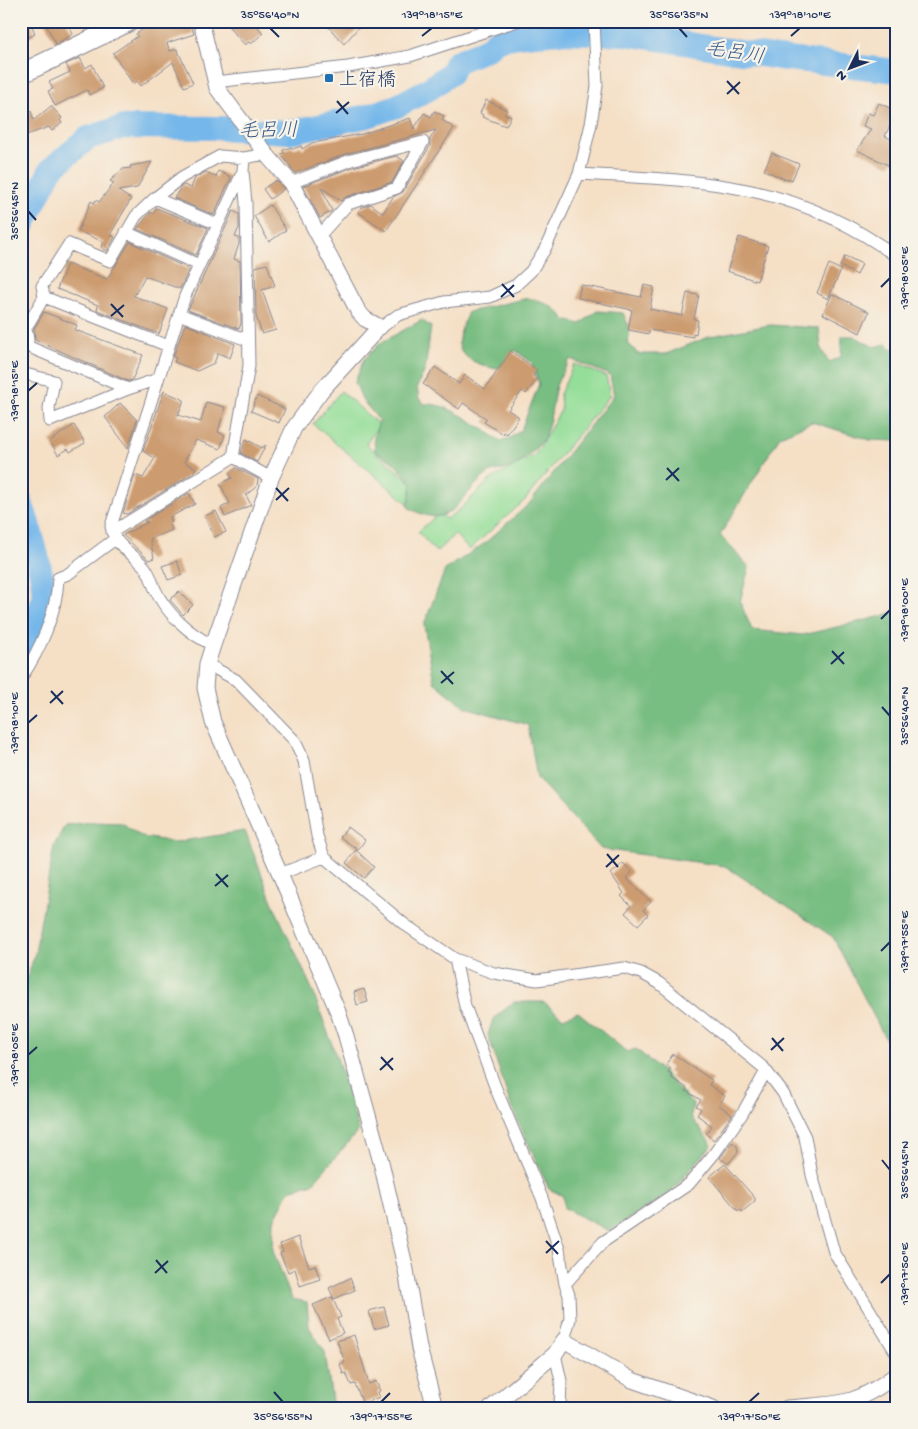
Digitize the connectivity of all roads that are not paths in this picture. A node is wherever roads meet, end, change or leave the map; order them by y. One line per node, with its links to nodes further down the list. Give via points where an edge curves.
1 (130, 21): 7 (main road)
2 (201, 21): 8 (street)
3 (517, 21): 8 (street, via 410,56)
4 (594, 21): 12 (street, via 597,86)
5 (797, 21): 6 (street)
6 (804, 21)
7 (21, 74)
8 (218, 88): 9 (street)
9 (263, 149): 10 (street); 13 (street)
10 (244, 158): 11 (street); 14 (street, via 220,156 182,177)
11 (243, 171): 15 (street); 23 (street, via 250,330)
12 (579, 174): 18 (street, via 670,179 746,188 818,212 872,238); 22 (street, via 545,249 516,285 490,297 444,302 398,315)
13 (291, 183): 17 (street); 17 (street, via 351,160 423,142 396,188 348,204)
14 (154, 198): 15 (street); 16 (street)
15 (217, 224): 19 (street)
16 (126, 232): 19 (street); 20 (street, via 110,261 69,244 42,286)
17 (320, 235): 22 (street, via 358,311)
18 (897, 257)
19 (199, 265): 21 (street)
20 (44, 297): 24 (street); 27 (street, via 26,328 27,346)
21 (180, 314): 23 (street); 24 (street)
22 (377, 330): 29 (street, via 321,391 294,428)
23 (247, 340): 28 (street, via 249,366)
24 (168, 346): 26 (street)
25 (21, 373): 27 (street, via 54,381 50,421)
26 (158, 379): 27 (street); 30 (street, via 111,526)
27 (128, 389)
28 (232, 457): 29 (street); 30 (street)
29 (272, 478): 31 (street)
30 (114, 536): 31 (street, via 150,574 160,599 176,617 198,638); 33 (street, via 68,574 58,578 46,630)
31 (213, 645): 32 (street)
32 (207, 664): 34 (street, via 236,680 294,741 304,761 316,836); 35 (street, via 205,688 213,722)
33 (21, 678)
34 (324, 857): 35 (street); 36 (street, via 404,924)
35 (280, 874): 43 (street, via 346,1036 381,1162 406,1270 419,1348)
36 (455, 959): 37 (street, via 494,972 537,980 624,968 641,973 659,983); 38 (street, via 469,1015 542,1198 559,1249)
37 (766, 1072): 38 (street, via 720,1146 688,1184 603,1242); 41 (street, via 783,1092 799,1121 834,1252)
38 (565, 1284): 39 (street, via 570,1319)
39 (564, 1340): 40 (street); 46 (street, via 586,1356 632,1380)
40 (555, 1354): 44 (street); 45 (street, via 561,1381)
41 (897, 1354)
42 (897, 1374): 48 (street, via 880,1387 847,1403)
43 (435, 1408)
44 (491, 1408)
45 (560, 1408)
46 (713, 1408)
47 (787, 1408): 48 (street)
48 (791, 1408)

